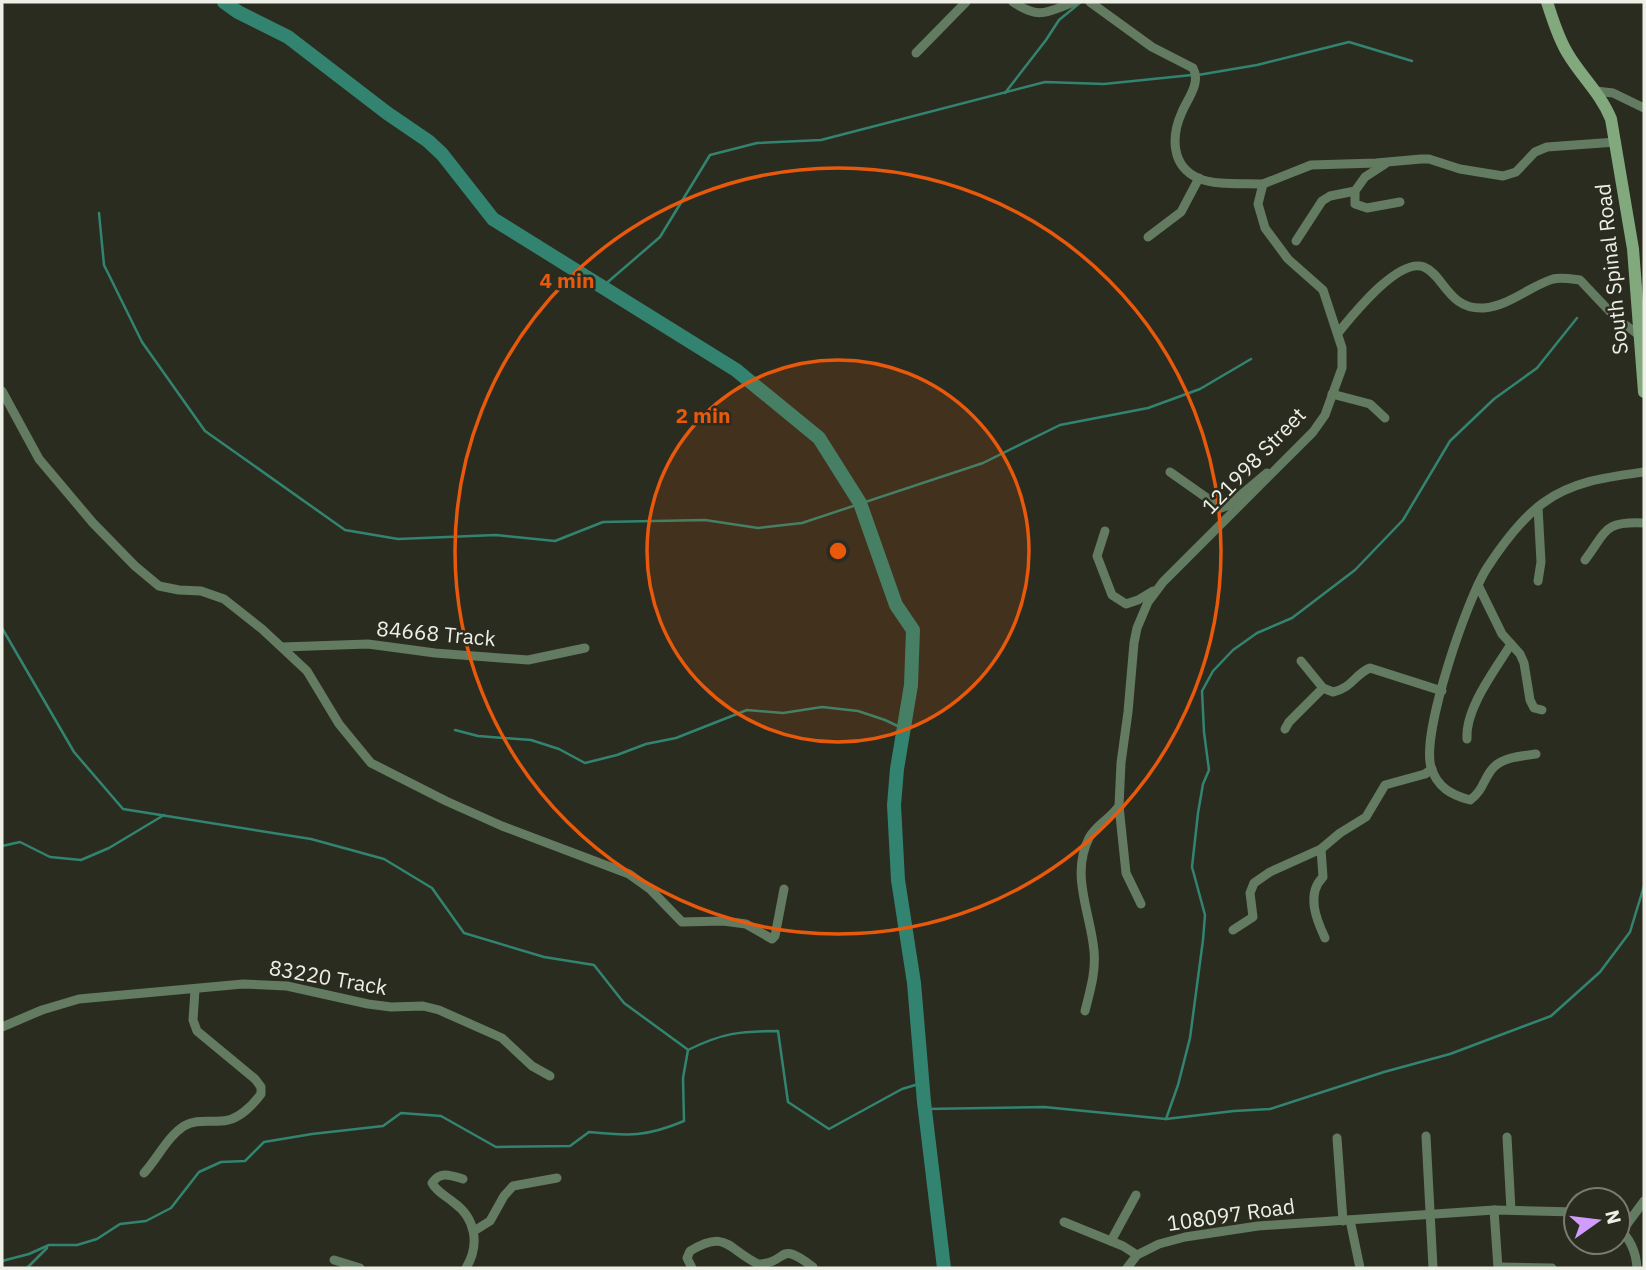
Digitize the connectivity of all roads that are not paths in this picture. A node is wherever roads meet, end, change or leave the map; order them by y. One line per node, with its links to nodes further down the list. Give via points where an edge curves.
1 (965, 2): 6 (street)
2 (1013, 2): 3 (street, via 1044,14)
3 (1074, 2)
4 (1090, 2): 11 (street, via 1152,47 1194,68 1196,80 1174,144 1177,158)
5 (1548, 2): 7 (street, via 1559,38)
6 (916, 53)
7 (1596, 91): 8 (street, via 1613,93); 9 (street, via 1611,119)
8 (1644, 108)
9 (1615, 142): 10 (street, via 1547,147 1535,152 1516,172 1503,176 1429,159); 17 (street, South Spinal Road)
10 (1388, 162): 12 (street, via 1311,165); 13 (street, via 1364,177)
11 (1199, 178): 12 (street); 15 (street, via 1181,212)
12 (1262, 184): 18 (street, 121998 Street, via 1258,204 1265,228 1288,259 1323,290)
13 (1355, 191): 14 (street, via 1355,204 1362,208); 16 (street, via 1322,201)
14 (1400, 202)
15 (1148, 237)
16 (1296, 241)
17 (1640, 280): 19 (street, South Spinal Road)
18 (1338, 334): 19 (street, via 1381,285 1422,266 1458,300 1480,308 1556,279 1580,280); 22 (street, 121998 Street, via 1342,368)
19 (1640, 336): 21 (street, South Spinal Road)
20 (2, 391): 35 (street, via 39,459 93,523 153,582 167,589 201,591 224,599)
21 (1644, 392)
22 (1332, 394): 23 (street, via 1370,404); 24 (street, 121998 Street, via 1320,424)
23 (1385, 418)
24 (1285, 460): 25 (street, via 1221,508); 33 (street, 121998 Street)
25 (1170, 472)
26 (1644, 472): 27 (street, via 1574,485)
27 (1538, 507): 31 (street); 32 (street, via 1514,531)
28 (1644, 523): 30 (street, via 1611,525)
29 (1105, 531): 33 (street, 121998 Street, via 1097,556 1112,595 1126,604)
30 (1585, 560)
31 (1538, 581)
32 (1478, 585): 34 (street); 39 (street)
33 (1157, 589): 45 (street, 121998 Street, via 1134,643)
34 (1511, 644): 40 (street, via 1524,663 1532,704); 42 (street, via 1482,691 1468,722)
35 (283, 647): 36 (street, 84668 Track, via 368,645 528,660); 47 (street, via 307,671 345,732 378,768 502,826 629,874 682,922 736,922 772,939)
36 (585, 648)
37 (1301, 661): 38 (street)
38 (1323, 688): 39 (street, via 1333,692 1350,685 1370,668); 41 (street)
39 (1442, 691): 44 (street, via 1431,733)
40 (1542, 710)
41 (1285, 729)
42 (1467, 738)
43 (1536, 754): 44 (street, via 1510,758 1494,767 1470,800 1445,789)
44 (1432, 769): 46 (street, via 1385,785 1366,817)
45 (1119, 806): 48 (street, 121998 Street, via 1126,873); 52 (street, via 1090,836 1082,861 1083,895 1095,953)
46 (1321, 849): 49 (street, via 1258,879 1250,889 1252,917); 50 (street, via 1323,877 1313,896)
47 (784, 889)
48 (1141, 904)
49 (1233, 930)
50 (1325, 938)
51 (195, 990): 53 (street, 83220 Track, via 79,999); 54 (street, 83220 Track, via 267,984 368,1004 431,1008 502,1038); 58 (street, via 197,1031 255,1079 261,1094 230,1120 198,1121 181,1128)
52 (1085, 1010)
53 (2, 1027)
54 (550, 1076)
55 (1426, 1136): 66 (street)
56 (1507, 1137): 64 (street)
57 (1337, 1138): 68 (street)
58 (144, 1172)
59 (557, 1178): 70 (street, via 513,1185 490,1221)
60 (463, 1179): 70 (street, via 444,1174 432,1183 463,1211)
61 (1136, 1195): 71 (street)
62 (1644, 1201): 67 (street)
63 (1494, 1210): 64 (street, 108097 Road); 66 (street, 108097 Road); 82 (street)
64 (1511, 1210): 65 (street, 108097 Road)
65 (1562, 1212)
66 (1431, 1214): 68 (street, 108097 Road); 81 (street)
67 (1632, 1215)
68 (1346, 1220): 73 (street, 108097 Road, via 1185,1237); 80 (street)
69 (1064, 1222): 71 (street)
70 (474, 1231): 77 (street, via 474,1248)
71 (1111, 1241): 73 (street)
72 (1632, 1247): 84 (street)
73 (1137, 1255): 79 (street, 108097 Road)
74 (334, 1260): 76 (street)
75 (813, 1267): 78 (street, via 789,1252 758,1264 717,1240 690,1251)
76 (360, 1268)
77 (466, 1268)
78 (692, 1268)
79 (1127, 1268)
80 (1360, 1268)
81 (1433, 1268)
82 (1498, 1268): 83 (street)
83 (1552, 1268)
84 (1637, 1268)

